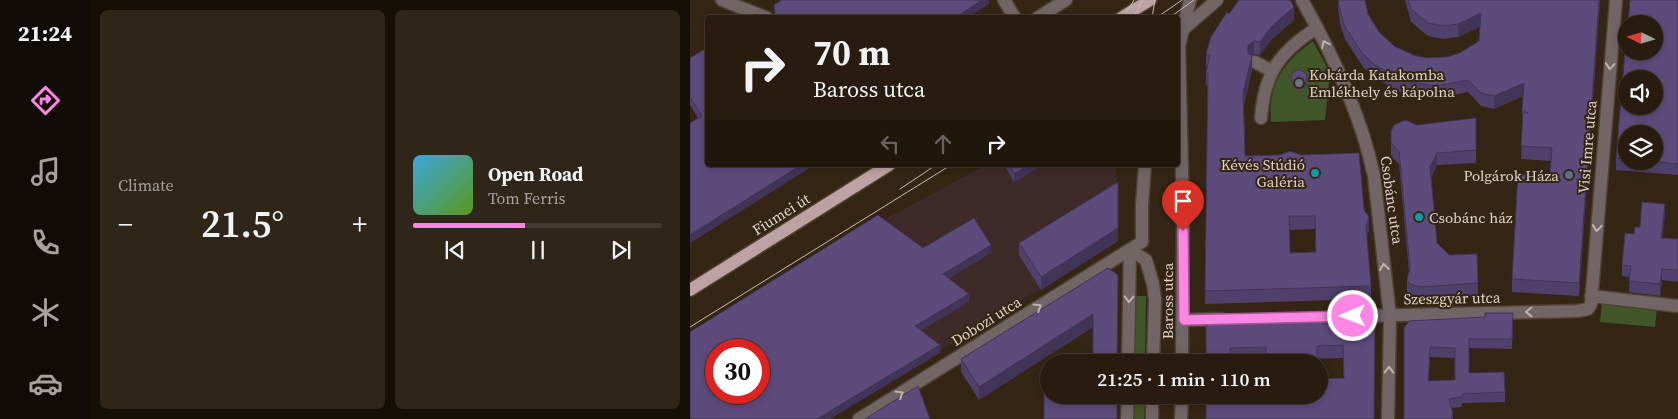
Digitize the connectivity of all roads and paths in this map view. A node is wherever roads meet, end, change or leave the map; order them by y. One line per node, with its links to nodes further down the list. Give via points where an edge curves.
1 (722, 0): 10 (street)
2 (1004, 0): 11 (street)
3 (1066, 0): 12 (street)
4 (1138, 0): 13 (main road)
5 (1150, 0): 14 (main road)
6 (1190, 0): 16 (street, Baross utca)
7 (1216, 0): 16 (street)
8 (1302, 0): 15 (street, Csobánc utca)
9 (1616, 0): 25 (street, Visi Imre utca, one-way to 25)
10 (760, 15)
11 (1013, 15)
12 (1042, 15)
13 (1122, 15)
14 (1124, 15)
15 (1317, 28): 18 (street, via 1292,45); 28 (street, Csobánc utca, one-way to 15, via 1370,154 1341,77)
16 (1180, 32)
17 (1255, 62): 18 (street)
18 (1272, 70): 20 (street)
19 (1180, 106): 30 (street, Baross utca)
20 (1261, 118)
21 (885, 167): 24 (main road, Fiumei út)
22 (1146, 167): 23 (street, via 1142,242)
23 (1130, 250): 31 (street, one-way to 31); 32 (street, via 1146,260 1153,284); 37 (street, Dobozi utca, one-way to 23)
24 (690, 290)
25 (1591, 296): 26 (street); 28 (street, Szeszgyár utca, one-way to 28, via 1588,309 1578,311)
26 (1678, 306)
27 (1351, 316): 28 (street, Szeszgyár utca)
28 (1390, 316): 41 (street, Csobánc utca, one-way to 28)
29 (1234, 319): 30 (street)
30 (1184, 320): 33 (street, Baross utca)
31 (1128, 354)
32 (1153, 354)
33 (1182, 354)
34 (1128, 404): 38 (street)
35 (1152, 404): 39 (street)
36 (1182, 404): 40 (street)
37 (859, 419)
38 (1127, 419)
39 (1152, 419)
40 (1181, 419)
41 (1388, 419)

